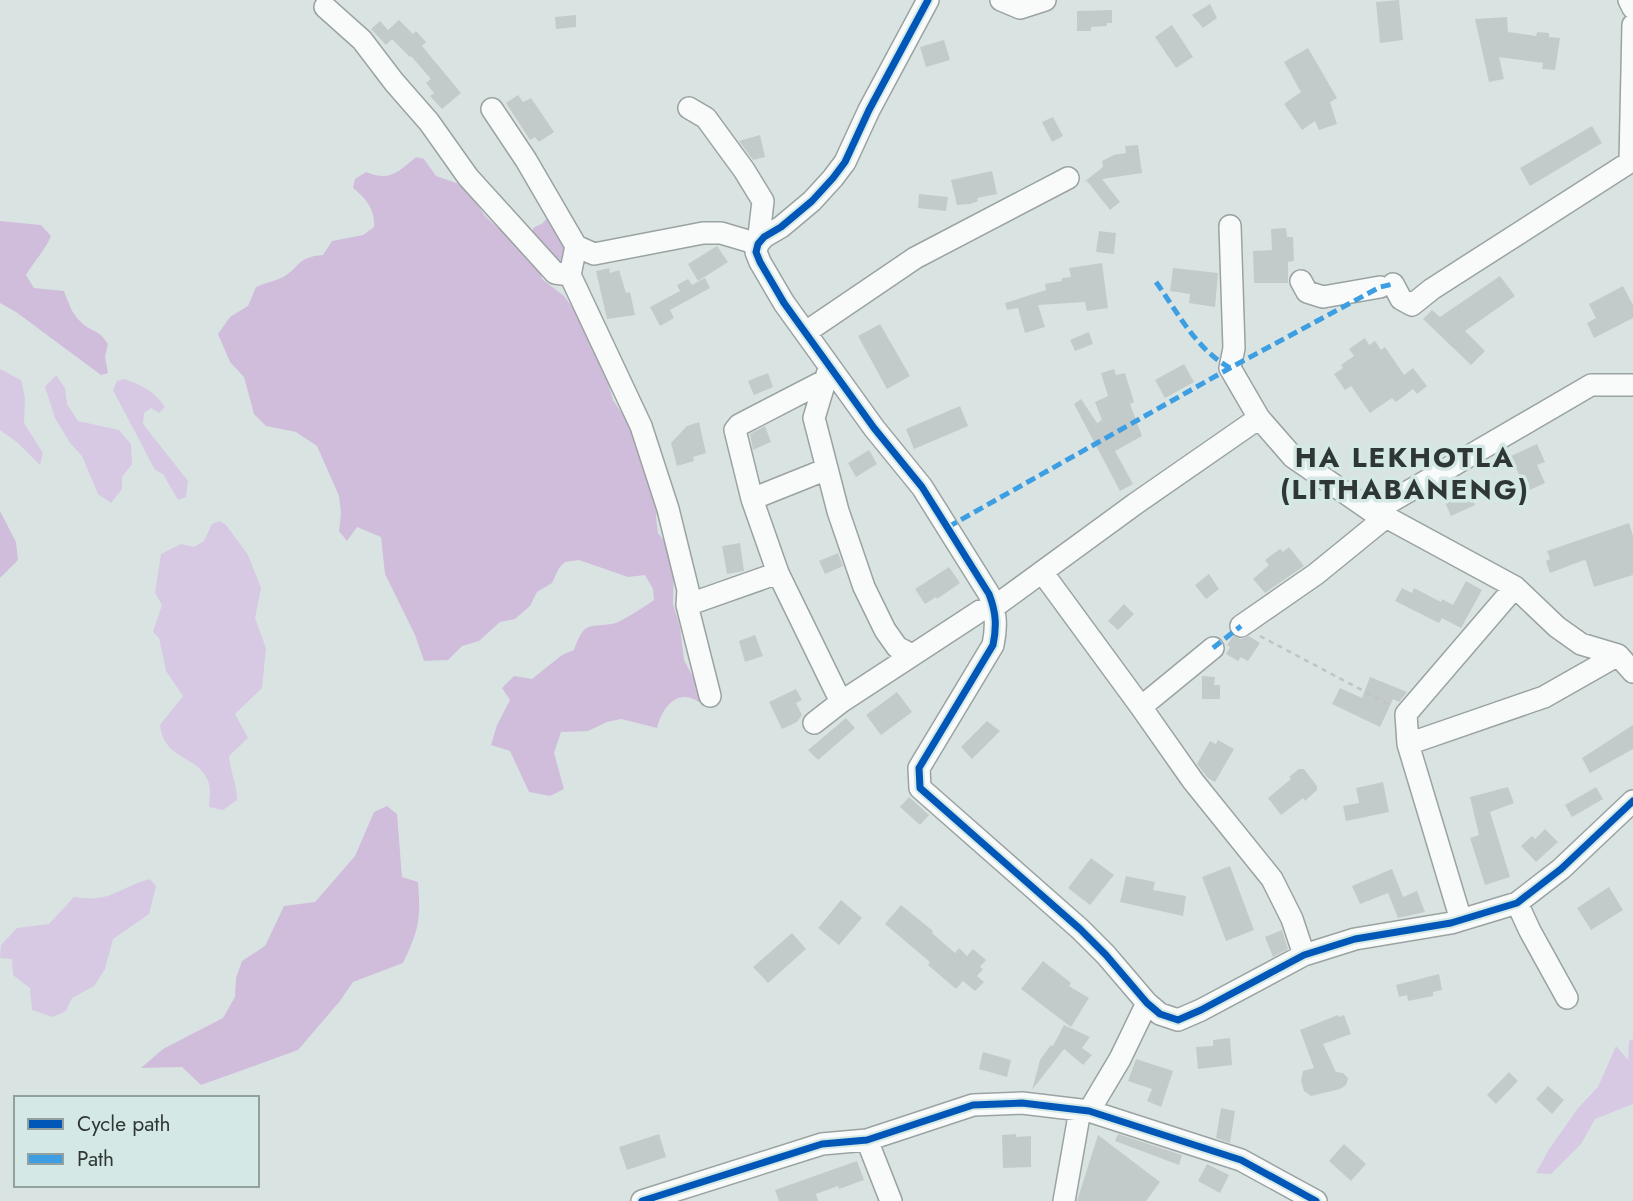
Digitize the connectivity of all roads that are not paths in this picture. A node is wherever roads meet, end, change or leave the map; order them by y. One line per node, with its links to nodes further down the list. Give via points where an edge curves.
1 (928, 0): 13 (street, via 845,162 812,201)
2 (1001, 0): 3 (street, via 1020,8)
3 (1045, 0)
4 (1629, 0): 6 (street)
5 (325, 7): 15 (street, via 362,40 468,177 547,265 555,273)
6 (1633, 8)
7 (1633, 26): 10 (street)
8 (689, 108): 13 (street, via 706,118 763,201)
9 (492, 109): 14 (street)
10 (1632, 161): 16 (street, via 1412,305 1386,286 1323,297 1307,292)
11 (1068, 178): 17 (street, via 915,258)
12 (1230, 226): 20 (street, via 1234,348 1230,368)
13 (758, 244): 14 (street, via 712,233 594,254); 17 (street, via 760,262)
14 (576, 246): 15 (street)
15 (570, 275): 27 (street, via 641,426 668,509 688,590)
16 (1301, 281)
17 (806, 332): 18 (street)
18 (827, 374): 21 (street, via 814,418); 22 (street, via 735,430); 28 (street, via 922,487)
19 (1633, 385): 23 (street, via 1591,385)
20 (1259, 418): 23 (street, via 1293,457); 24 (street)
21 (827, 469): 22 (street); 31 (street, via 864,587 885,630 897,647)
22 (752, 499): 25 (street)
23 (1380, 515): 26 (street); 29 (street, via 1316,574)
24 (1042, 572): 28 (street); 36 (street)
25 (778, 573): 27 (street); 35 (street)
26 (1515, 586): 32 (street, via 1581,644); 38 (street, via 1406,714)
27 (687, 605): 34 (street)
28 (994, 607): 31 (street); 44 (street, via 997,627 993,645 919,768 920,788 1080,929)
29 (1241, 626)
30 (1213, 649): 36 (street)
31 (912, 655): 35 (street)
32 (1618, 656): 33 (street); 38 (street, via 1544,697)
33 (1633, 672)
34 (709, 696)
35 (841, 702): 37 (street)
36 (1141, 707): 42 (street, via 1192,781 1272,879)
37 (814, 723)
38 (1408, 744): 41 (street)
39 (1633, 801): 40 (street)
40 (1517, 903): 41 (street); 43 (street)
41 (1461, 920): 42 (street, via 1355,939)
42 (1304, 955): 44 (street, via 1178,1020)
43 (1567, 998)
44 (1147, 1003): 45 (street, via 1120,1059)
45 (1084, 1110): 46 (street, via 1022,1102 973,1105); 49 (street); 50 (street, via 1241,1160)
46 (867, 1140): 47 (street, via 822,1144); 48 (street)
47 (642, 1201)
48 (891, 1201)
49 (1063, 1201)
50 (1316, 1201)

